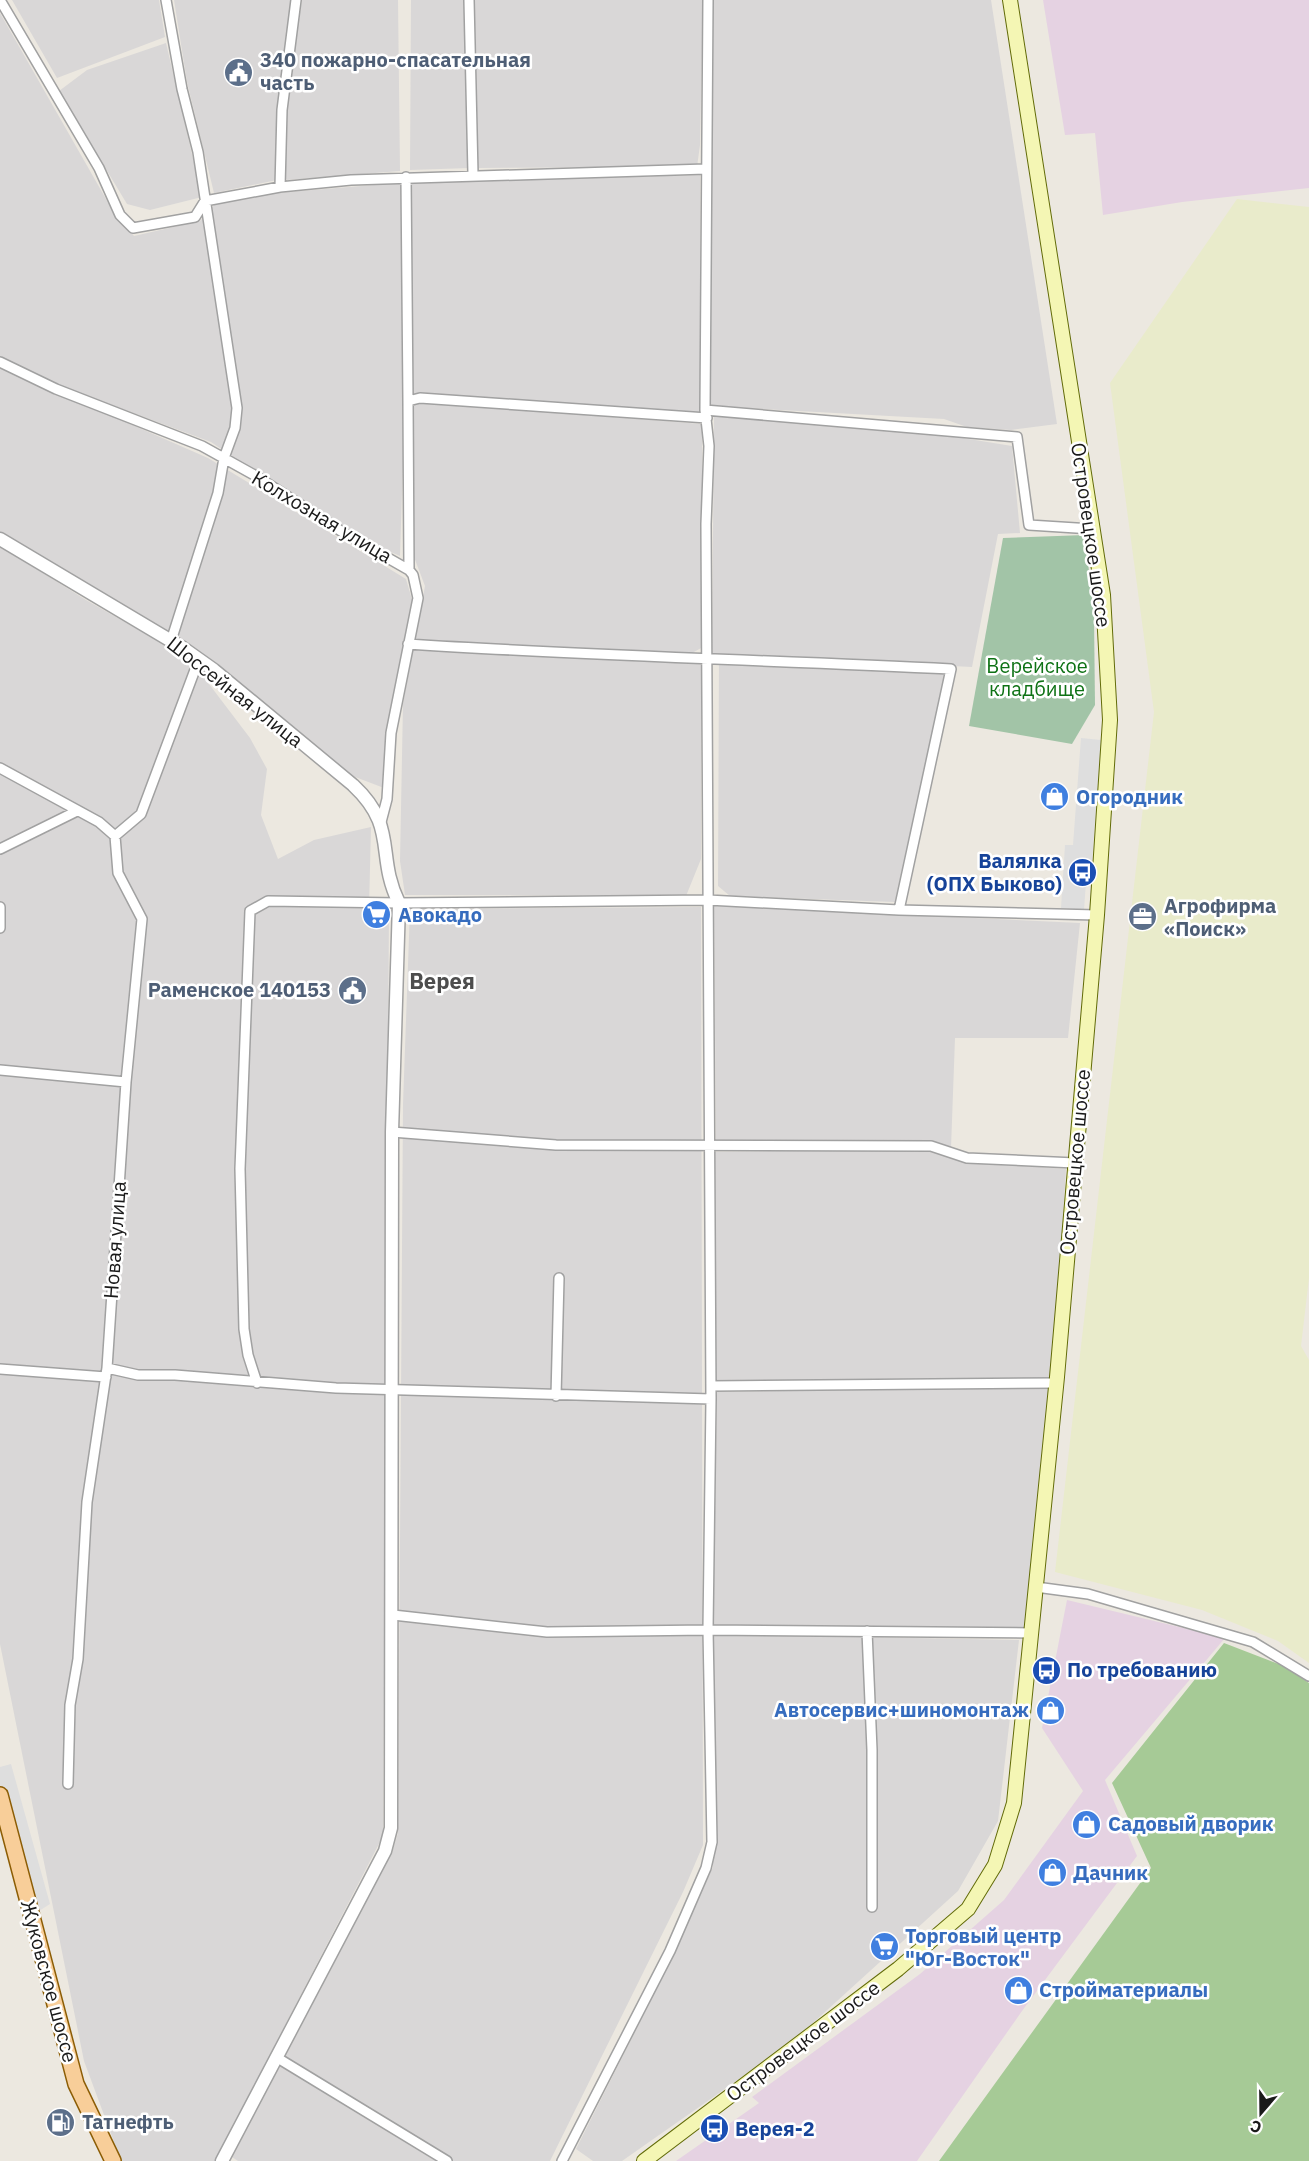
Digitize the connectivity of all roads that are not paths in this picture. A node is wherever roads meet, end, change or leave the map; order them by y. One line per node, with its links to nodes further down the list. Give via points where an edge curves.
1 (0, 0): 11 (street, via 99,168 120,215 133,228 195,217)
2 (166, 0): 11 (street)
3 (296, 0): 10 (street, via 282,110)
4 (469, 0): 8 (street)
5 (708, 0): 7 (street)
6 (1010, 0): 16 (main road, Островецкое шоссе)
7 (706, 169): 8 (street); 14 (street)
8 (473, 174): 9 (street)
9 (406, 177): 10 (street); 13 (street)
10 (280, 187): 11 (street)
11 (206, 201): 15 (street, via 237,408)
12 (0, 362): 15 (street, Колхозная улица)
13 (408, 401): 14 (street, via 420,398); 18 (street)
14 (706, 414): 16 (street, via 1017,437 1029,525); 21 (street)
15 (225, 458): 18 (street, Колхозная улица); 19 (street, via 218,493)
16 (1092, 529): 32 (main road, Островецкое шоссе, via 1103,595 1110,720)
17 (0, 539): 19 (street, Шоссейная улица)
18 (409, 570): 20 (street, Колхозная улица, via 418,598)
19 (171, 641): 22 (street, Шоссейная улица)
20 (408, 644): 21 (street, via 581,655); 25 (street, Колхозная улица, via 391,733 387,799)
21 (706, 657): 28 (street); 31 (street, via 951,669)
22 (199, 659): 25 (street, Шоссейная улица, via 353,785); 26 (street, via 141,814)
23 (0, 768): 24 (street)
24 (77, 811): 26 (street); 27 (street)
25 (381, 822): 29 (street, Шоссейная улица, via 389,879)
26 (115, 836): 35 (street, Новая улица, via 118,873 142,919)
27 (0, 849)
28 (708, 900): 29 (street); 31 (street); 37 (street)
29 (399, 903): 36 (street); 42 (street, via 268,901 250,911 240,1180 244,1329)
30 (0, 907): 33 (street)
31 (899, 910): 32 (street)
32 (1097, 915): 38 (main road, Островецкое шоссе)
33 (0, 928)
34 (0, 1070): 35 (street)
35 (126, 1082): 41 (street, Новая улица)
36 (392, 1132): 37 (street, via 556,1145); 45 (street)
37 (710, 1147): 38 (street, via 931,1146 967,1158); 44 (street)
38 (1075, 1163): 43 (main road, Островецкое шоссе)
39 (560, 1278): 46 (street)
40 (0, 1369): 41 (street)
41 (106, 1372): 42 (street); 54 (street, Новая улица, via 87,1502 78,1659 70,1705)
42 (257, 1383): 45 (street)
43 (1056, 1383): 44 (street); 48 (main road, Островецкое шоссе)
44 (711, 1386): 47 (street)
45 (392, 1389): 46 (street); 49 (street)
46 (556, 1396): 47 (street)
47 (711, 1399): 50 (street)
48 (1036, 1587): 52 (main road, Островецкое шоссе); 53 (street, via 1088,1594 1252,1642)
49 (393, 1614): 50 (street, via 547,1632); 57 (street, via 391,1828 385,1851)
50 (708, 1630): 51 (street); 61 (street, via 712,1842 706,1869 670,1951)
51 (867, 1631): 52 (street); 56 (street)
52 (1032, 1633): 62 (main road, Островецкое шоссе, via 1014,1803 995,1865 968,1909 898,1969)
53 (1309, 1676)
54 (68, 1784)
55 (0, 1795): 58 (main road, Жуковское шоссе, via 76,2084)
56 (872, 1907)
57 (276, 2056): 59 (street); 60 (street)
58 (113, 2161)
59 (222, 2161)
60 (447, 2161)
61 (562, 2161)
62 (644, 2161)

